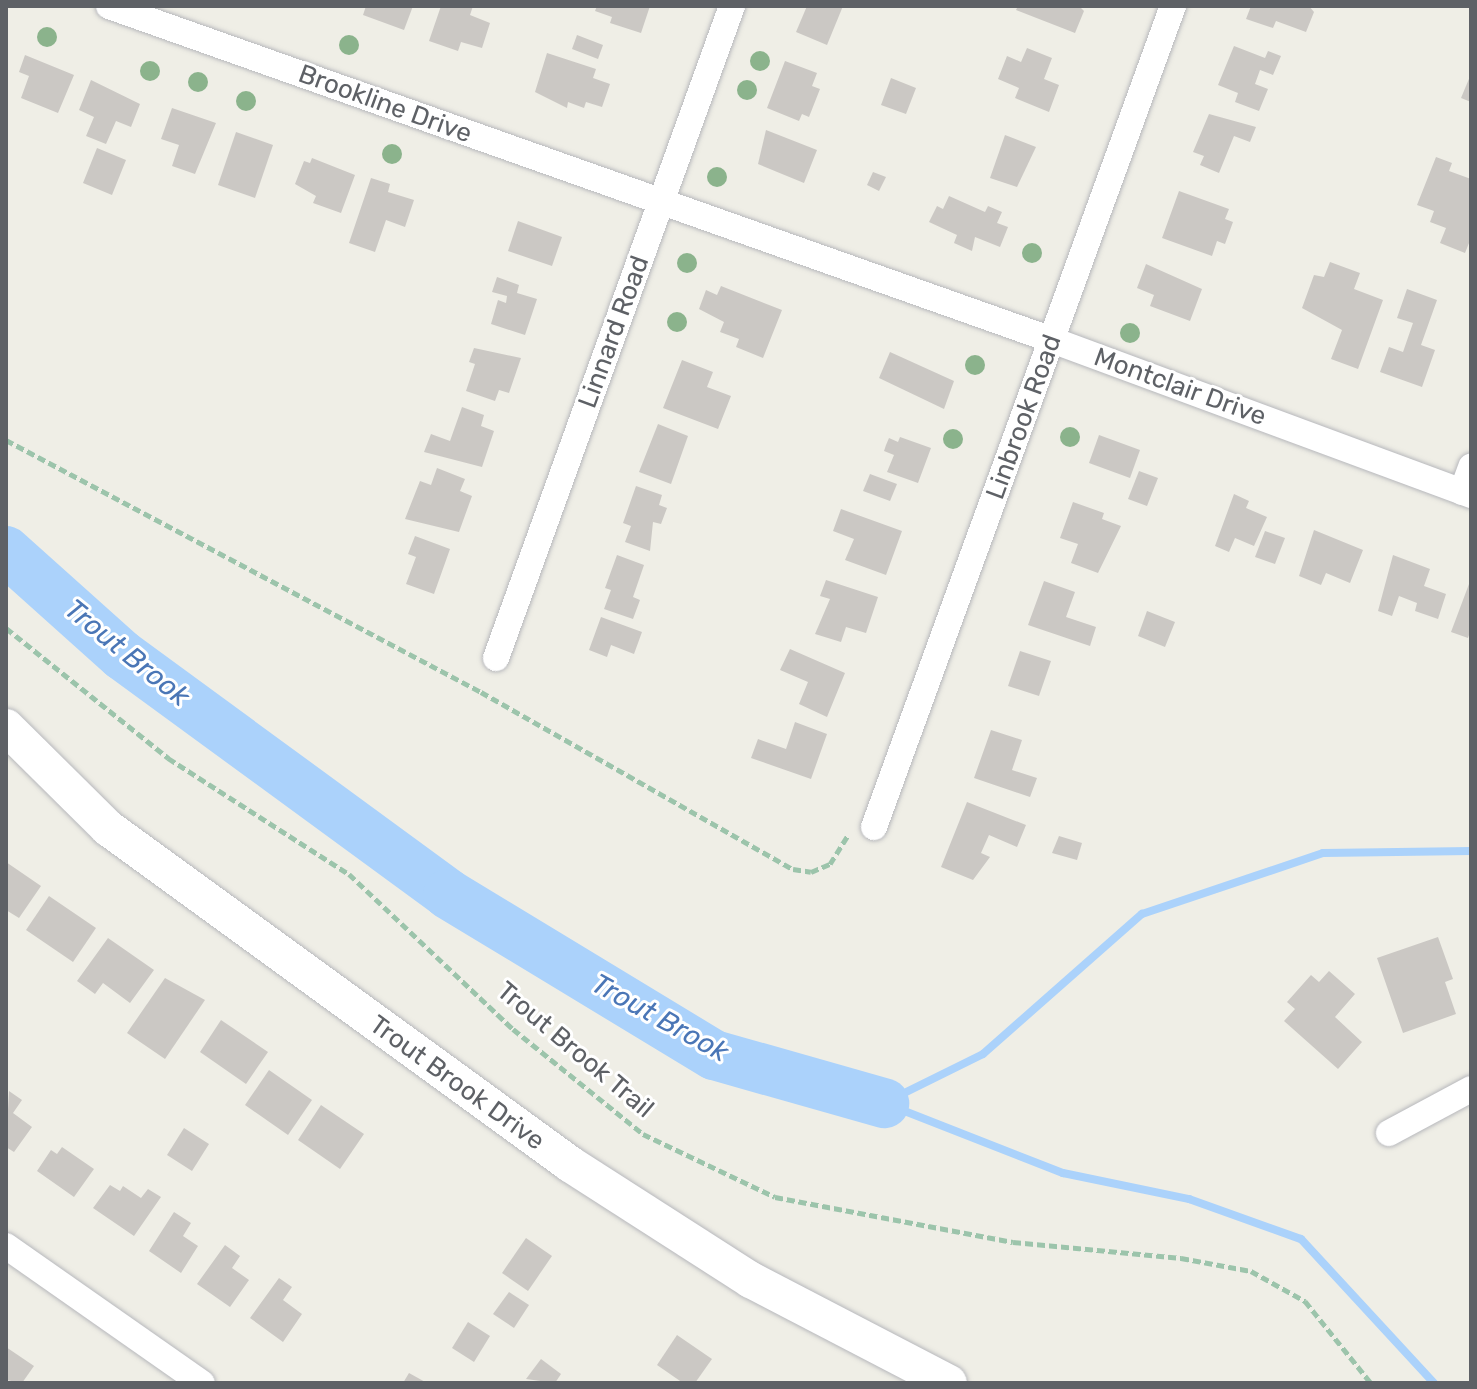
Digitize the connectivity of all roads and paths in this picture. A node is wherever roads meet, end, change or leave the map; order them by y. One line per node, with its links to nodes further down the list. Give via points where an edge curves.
1 (109, 6): 4 (street, Brookline Drive)
2 (732, 6): 4 (street, Linnard Road)
3 (1173, 6): 5 (street, Linbrook Road)
4 (661, 202): 5 (street, Montclair Drive); 10 (street, Linnard Road)
5 (1052, 340): 8 (street, Montclair Drive); 12 (street, Linbrook Road)
6 (6, 440): 13 (path, via 481,692 793,869 811,872 830,864)
7 (1471, 467): 8 (street)
8 (1466, 494)
9 (6, 628): 19 (path, Trout Brook Trail, via 168,758 349,874 513,1029 643,1134 775,1197 1013,1242 1181,1258 1251,1271 1305,1301)
10 (496, 658)
11 (6, 727): 18 (main road, Trout Brook Drive, via 119,837 570,1164 751,1280)
12 (874, 827)
13 (848, 835)
14 (1471, 1089): 15 (street)
15 (1389, 1133)
16 (6, 1246): 17 (street)
17 (202, 1383)
18 (949, 1383)
19 (1371, 1383)

